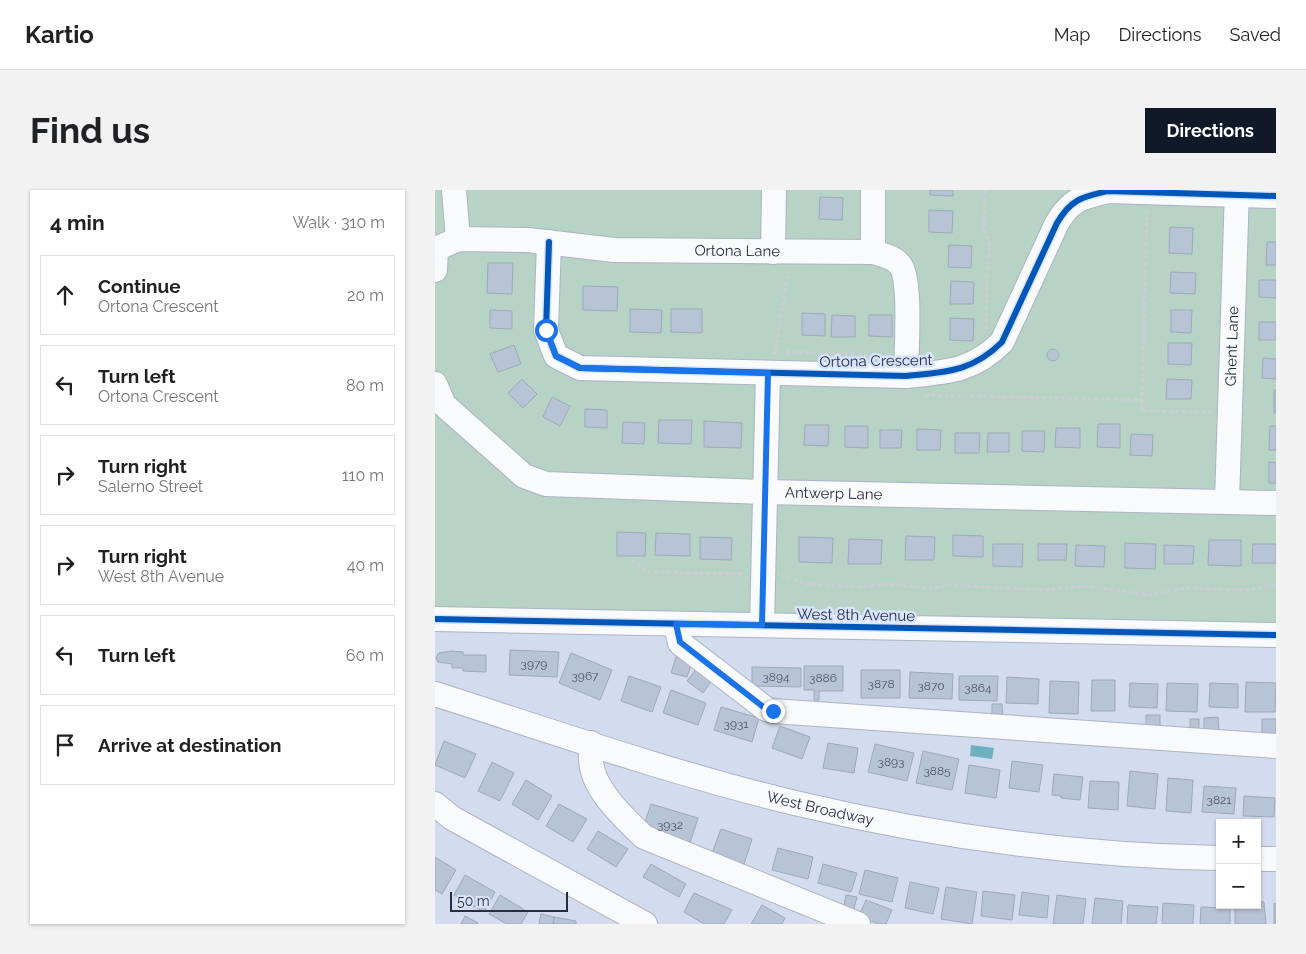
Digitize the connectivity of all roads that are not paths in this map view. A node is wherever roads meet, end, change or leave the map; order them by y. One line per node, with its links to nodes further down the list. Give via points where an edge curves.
1 (454, 190): 6 (street)
2 (774, 190): 8 (street)
3 (873, 190): 9 (street)
4 (1237, 193): 5 (street, Ortona Crescent); 12 (street, Ortona Crescent, via 1108,191 1083,197 1066,207 1002,342 987,358 958,371); 15 (street, Ghent Lane)
5 (1276, 196)
6 (458, 239): 7 (street, Ortona Lane); 10 (street, via 436,249)
7 (549, 242): 8 (street, Ortona Lane, via 614,250); 11 (street, Ortona Crescent, via 546,330 556,356 580,368)
8 (782, 252): 9 (street, Ortona Lane)
9 (873, 252): 12 (street, Ortona Lane, via 891,257 901,266 907,284)
10 (435, 270)
11 (767, 364): 12 (street, Ortona Crescent); 14 (street)
12 (906, 376)
13 (435, 384): 14 (street, Antwerp Lane, via 444,404 524,476 546,484)
14 (765, 492): 15 (street, Antwerp Lane); 19 (street)
15 (1227, 501): 16 (street, Antwerp Lane)
16 (1276, 503)
17 (435, 619): 18 (street, West 8th Avenue)
18 (676, 624): 19 (street, West 8th Avenue); 23 (street, via 680,642 766,709 773,711)
19 (762, 625): 20 (street, West 8th Avenue)
20 (1276, 635)
21 (435, 694): 22 (street, West Broadway)
22 (591, 744): 25 (street, West Broadway, via 794,802 874,820 1056,849); 29 (street, via 591,766 595,778 621,816 644,837)
23 (1276, 746)
24 (435, 804): 28 (street, via 452,818)
25 (1216, 858)
26 (1261, 859): 27 (street)
27 (1276, 860)
28 (645, 924)
29 (857, 924)

